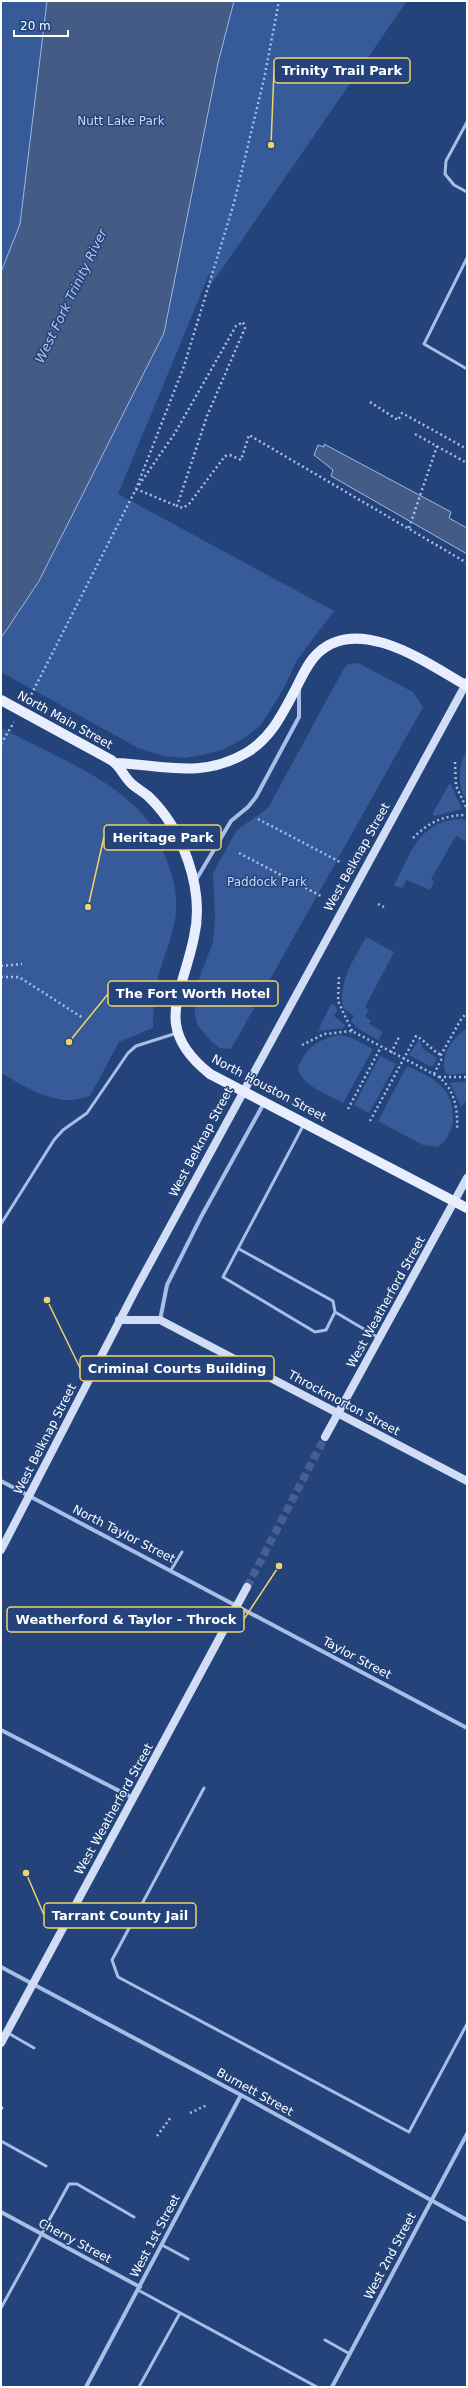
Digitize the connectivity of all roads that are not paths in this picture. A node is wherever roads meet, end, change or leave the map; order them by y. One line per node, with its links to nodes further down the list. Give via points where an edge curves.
1 (467, 122): 2 (lane, via 446,161 445,174 454,185)
2 (467, 192)
3 (467, 258): 4 (lane, via 424,344)
4 (467, 369)
5 (299, 682): 6 (main road, via 317,654 328,645 339,641 370,640 389,644 410,653); 8 (main road, via 273,728 259,744 245,753 220,763 190,770); 9 (street, via 299,717 256,797 231,821)
6 (466, 685): 11 (main road, West Belknap Street)
7 (1, 700): 8 (main road, North Main Street, bridge)
8 (113, 762): 9 (main road, North Houston Street, via 132,784 148,795 172,826 186,856)
9 (194, 884): 10 (main road, North Houston Street, via 196,924 176,1006)
10 (177, 1033): 11 (main road, North Houston Street, via 181,1043 199,1065 210,1074); 17 (lane, via 136,1046 128,1053 87,1113 63,1130 54,1140)
11 (243, 1090): 12 (main road, North Houston Street); 20 (main road, West Belknap Street)
12 (265, 1102): 13 (main road, North Houston Street); 21 (street, via 201,1217 167,1285)
13 (304, 1123): 15 (main road, North Houston Street); 18 (lane)
14 (467, 1178): 15 (main road, West Weatherford Street)
15 (456, 1202): 16 (main road, North Houston Street); 22 (main road, West Weatherford Street)
16 (467, 1208)
17 (1, 1224)
18 (239, 1249): 19 (lane, via 333,1301); 19 (lane, via 223,1277 316,1332 326,1330)
19 (336, 1312): 22 (lane)
20 (119, 1320): 21 (main road, Throckmorton Street); 27 (main road, West Belknap Street)
21 (160, 1320): 23 (main road, Throckmorton Street)
22 (380, 1338): 23 (main road, West Weatherford Street)
23 (337, 1413): 24 (main road, West Weatherford Street); 26 (main road, Throckmorton Street)
24 (325, 1437)
25 (1, 1481): 27 (street, North Taylor Street)
26 (467, 1481)
27 (29, 1496): 28 (main road, West Belknap Street); 30 (street, North Taylor Street)
28 (1, 1550)
29 (182, 1552): 30 (lane)
30 (171, 1570): 32 (street, North Taylor Street)
31 (247, 1587): 32 (main road, West Weatherford Street)
32 (238, 1605): 33 (street, Taylor Street); 36 (main road, West Weatherford Street)
33 (467, 1728)
34 (1, 1730): 36 (street)
35 (204, 1788): 39 (lane, via 112,1960 118,1978 409,2132)
36 (134, 1798): 38 (main road, West Weatherford Street)
37 (1, 1967): 38 (street, Burnett Street)
38 (33, 1984): 40 (main road, West Weatherford Street); 43 (street, Burnett Street)
39 (467, 2024)
40 (7, 2032): 41 (main road, West Weatherford Street); 42 (lane)
41 (1, 2043)
42 (34, 2048)
43 (242, 2095): 47 (street, Burnett Street); 52 (street, West 1st Street)
44 (467, 2134): 47 (street, West 2nd Street)
45 (1, 2141): 46 (lane)
46 (46, 2166)
47 (430, 2201): 50 (street, Burnett Street); 58 (street, West 2nd Street)
48 (1, 2212): 51 (street, Cherry Street)
49 (134, 2217): 51 (lane, via 77,2184 69,2184)
50 (467, 2220)
51 (41, 2234): 54 (street, Cherry Street); 55 (lane)
52 (162, 2245): 53 (lane); 54 (street, West 1st Street)
53 (188, 2259)
54 (139, 2288): 56 (lane); 59 (street, West 1st Street)
55 (1, 2308)
56 (180, 2313): 60 (lane); 61 (lane)
57 (325, 2340): 58 (lane)
58 (350, 2354): 62 (street, West 2nd Street)
59 (86, 2387)
60 (139, 2387)
61 (317, 2387)
62 (332, 2387)

